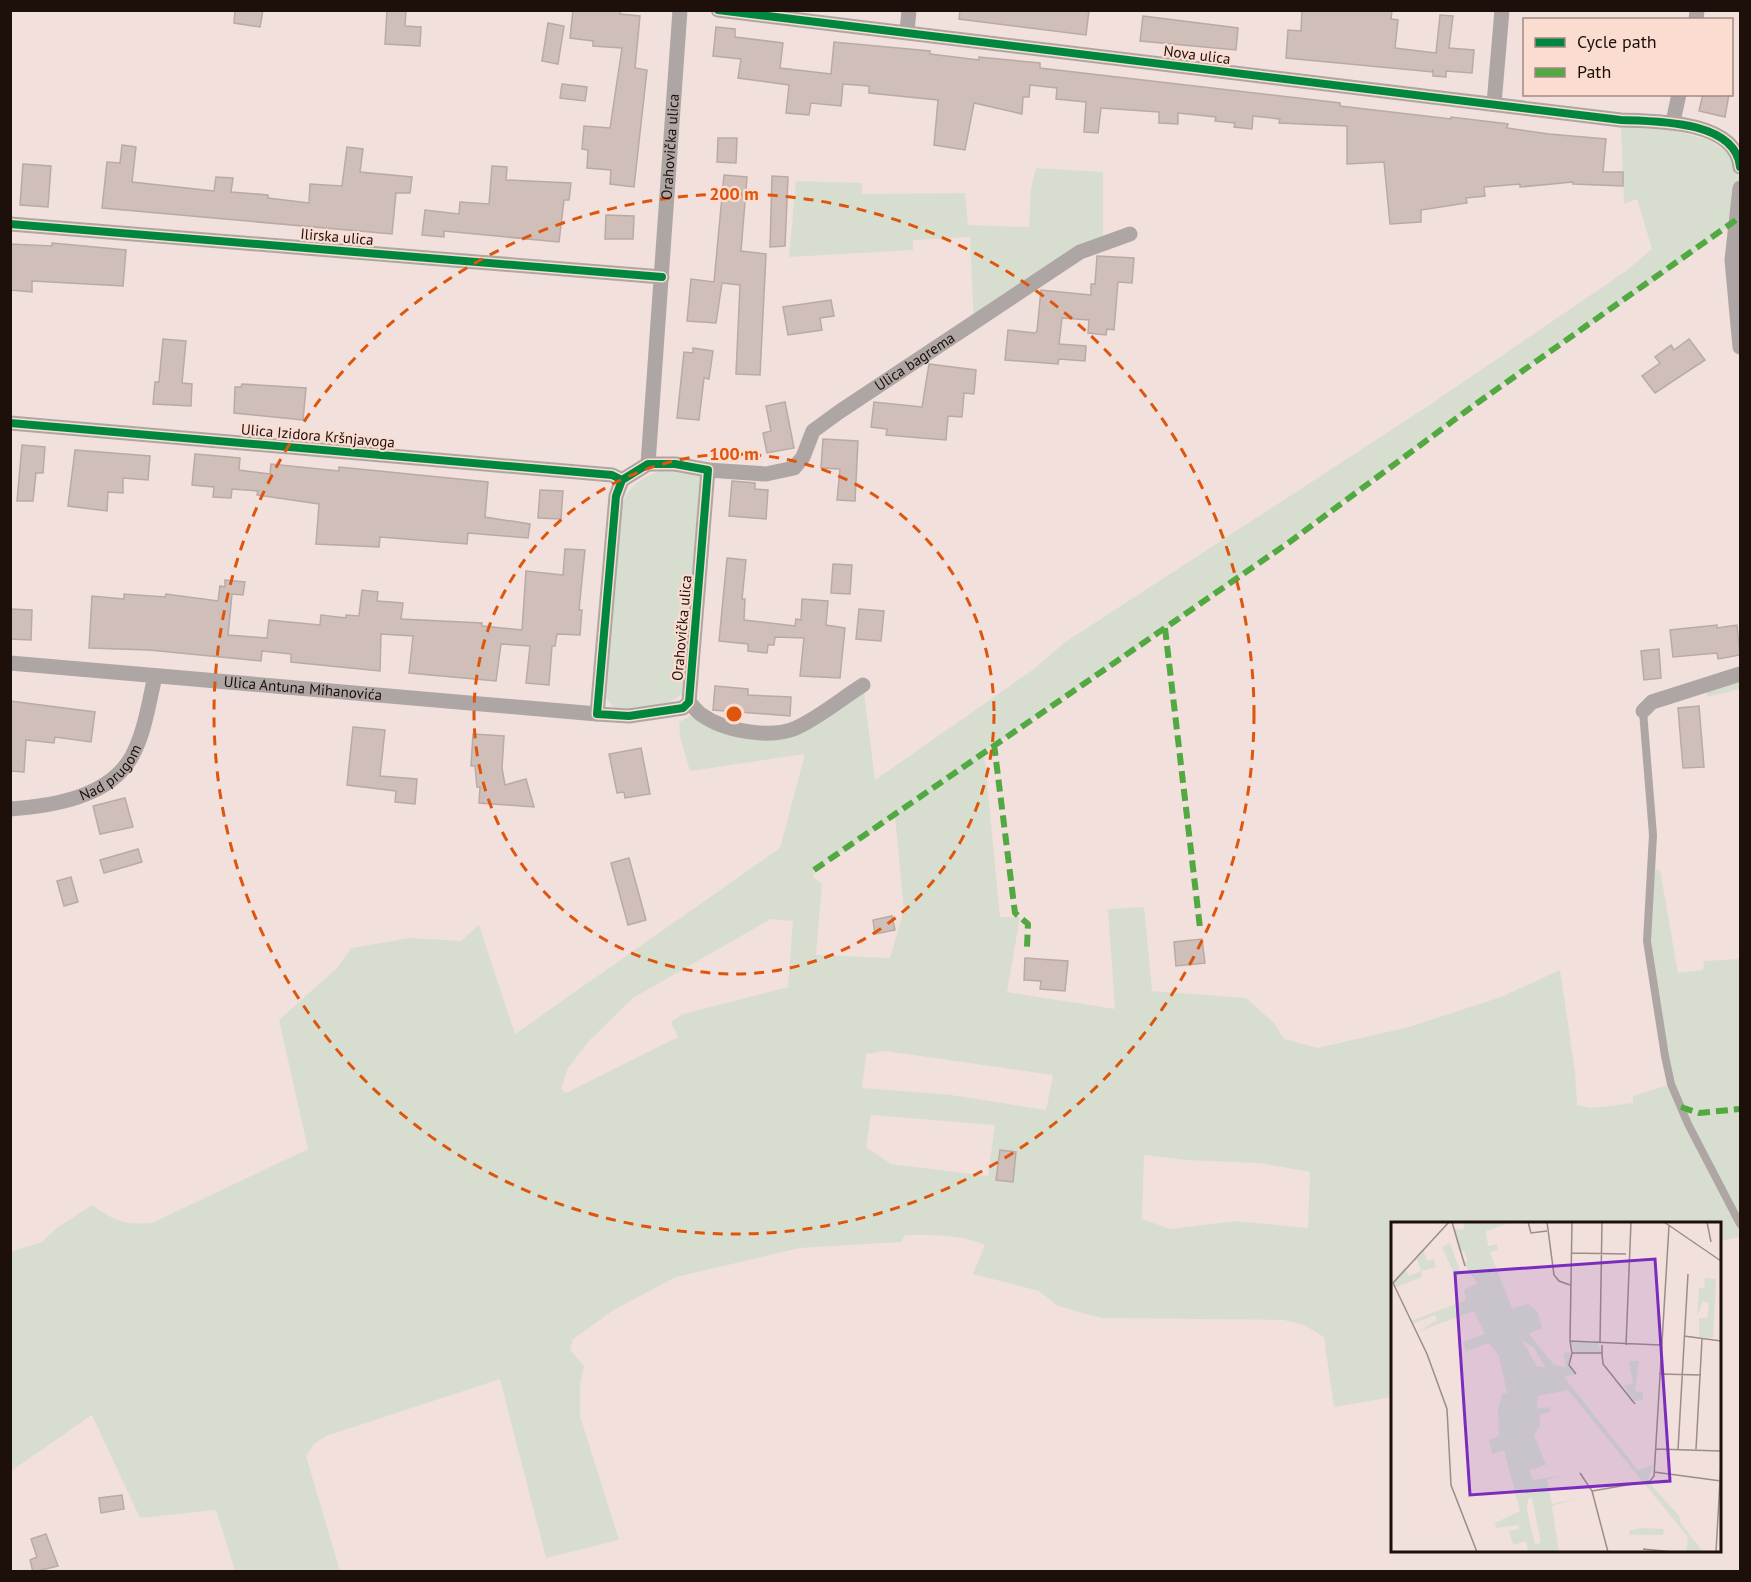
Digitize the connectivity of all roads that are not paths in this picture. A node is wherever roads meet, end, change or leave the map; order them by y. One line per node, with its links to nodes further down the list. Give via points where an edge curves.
1 (680, 10): 13 (street, Orahovička ulica)
2 (718, 10): 5 (street, Nova ulica)
3 (909, 10): 5 (street)
4 (1502, 10): 7 (street)
5 (907, 32): 7 (street, Nova ulica)
6 (1679, 96): 8 (street)
7 (1494, 104): 8 (street, Nova ulica, via 1620,120)
8 (1673, 122): 9 (street, Nova ulica, via 1704,130 1728,144 1736,152)
9 (1740, 167)
10 (1740, 188): 14 (street, via 1732,260)
11 (10, 224): 13 (street, Ilirska ulica)
12 (1130, 234): 17 (street, Ulica bagrema, via 1080,252 839,412 813,431 794,468 766,474)
13 (662, 277): 16 (street, Orahovička ulica)
14 (1740, 347)
15 (10, 423): 18 (street, Ulica Izidora Kršnjavoga, via 612,475)
16 (648, 464): 17 (street); 18 (street)
17 (708, 470): 23 (street, Orahovička ulica)
18 (622, 480): 25 (street, via 613,511)
19 (10, 663): 21 (street, Ulica Antuna Mihanovića)
20 (1740, 674): 24 (street, via 1652,702)
21 (155, 676): 25 (street, Ulica Antuna Mihanovića); 26 (street, Nad prugom, via 133,755 115,777 71,799)
22 (863, 685): 23 (street, Orahovička ulica, via 817,716 782,732 718,724 701,715)
23 (689, 702): 25 (street, Orahovička ulica, via 683,708 629,716)
24 (1643, 711): 27 (lane, via 1653,835 1647,941 1665,1056 1671,1084 1688,1124)
25 (597, 714)
26 (10, 809)
27 (1740, 1224)

